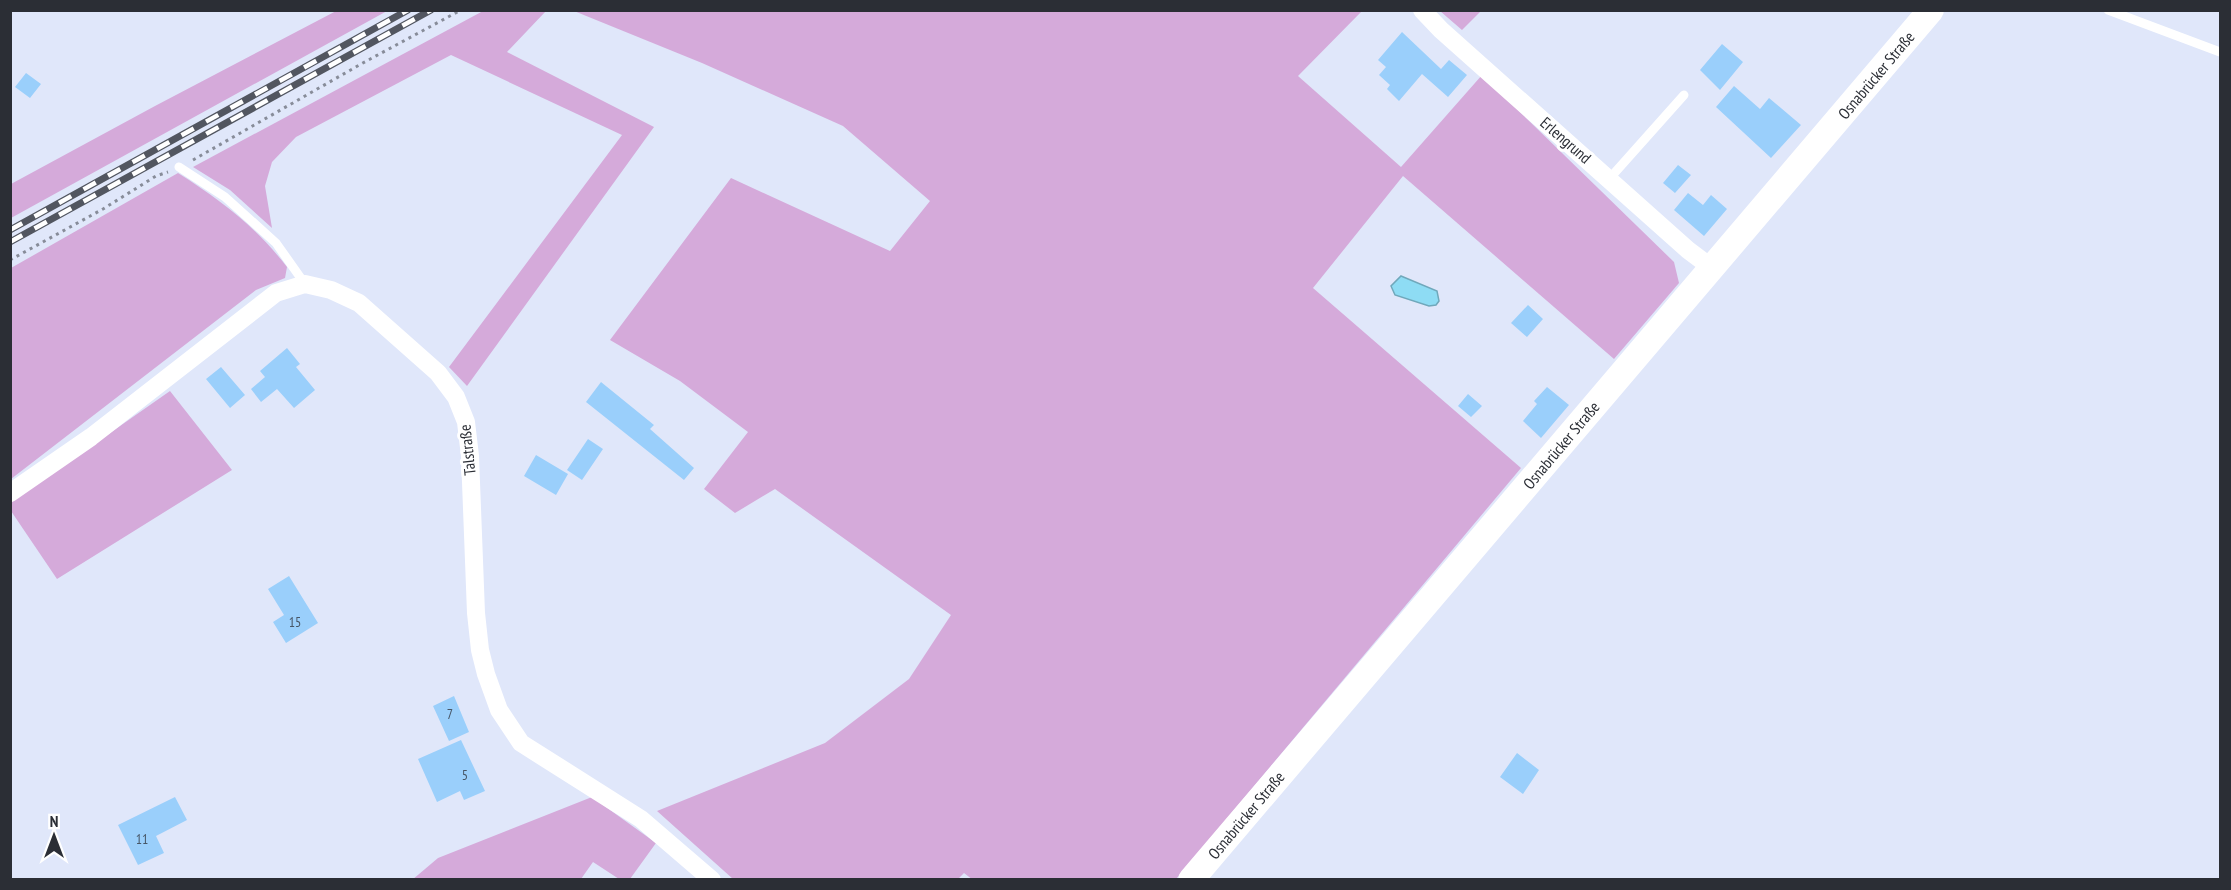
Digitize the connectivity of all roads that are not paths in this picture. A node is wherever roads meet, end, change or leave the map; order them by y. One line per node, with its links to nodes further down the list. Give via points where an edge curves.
1 (1422, 10): 7 (street, Erlengrund)
2 (1931, 10): 8 (main road, Osnabrücker Straße)
3 (2108, 10): 4 (lane)
4 (2220, 52)
5 (1684, 96): 7 (lane)
6 (179, 167): 9 (lane, via 225,197 276,243)
7 (1610, 178): 8 (street, Erlengrund)
8 (1712, 268): 12 (main road, Osnabrücker Straße)
9 (305, 284): 10 (street, via 276,293 91,437); 11 (street, Talstraße, via 359,303 438,373 456,397 466,422 470,456 480,650 499,710 521,743 641,819)
10 (10, 493)
11 (712, 879)
12 (1191, 879)

